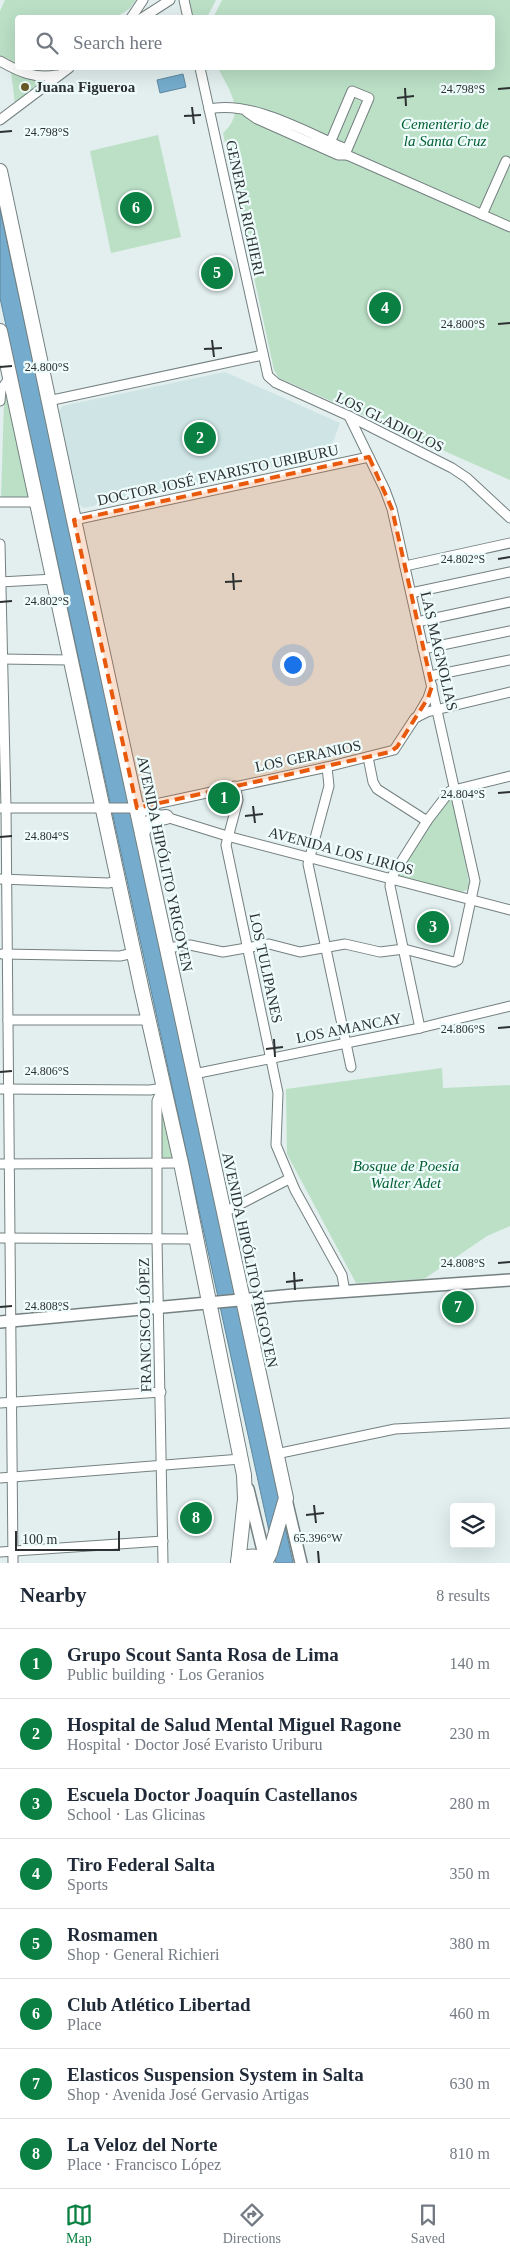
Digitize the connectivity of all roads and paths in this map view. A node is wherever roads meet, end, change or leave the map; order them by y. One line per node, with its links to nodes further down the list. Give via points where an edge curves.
1 (143, 0): 4 (street)
2 (170, 0): 5 (street)
3 (184, 0): 6 (street)
4 (133, 15)
5 (147, 15)
6 (187, 15)
7 (0, 61): 8 (street)
8 (15, 68)
9 (19, 70): 12 (street, via 45,77)
10 (66, 70): 12 (street)
11 (200, 70): 13 (street, GENERAL RICHIERI)
12 (60, 74): 15 (street)
13 (209, 109): 14 (street, via 232,108); 23 (street, GENERAL RICHIERI)
14 (247, 112): 16 (street, via 260,112); 17 (street, via 338,155)
15 (0, 120)
16 (330, 143): 17 (street); 17 (street, via 352,91 369,98)
17 (347, 153): 20 (street)
18 (506, 161): 20 (street)
19 (0, 171): 27 (highway, AVENIDA HIPÓLITO YRIGOYEN)
20 (482, 214): 21 (street)
21 (510, 227)
22 (0, 331): 24 (highway)
23 (263, 355): 27 (street); 28 (street, LOS GLADIOLOS, via 272,380)
24 (10, 377): 25 (street); 31 (highway)
25 (0, 390): 26 (street)
26 (0, 401)
27 (48, 401): 33 (highway, AVENIDA HIPÓLITO YRIGOYEN)
28 (349, 416): 29 (street, LAS MAGNOLIAS); 32 (street, LOS GLADIOLOS, via 452,468)
29 (369, 457): 33 (street, DOCTOR JOSÉ EVARISTO URIBURU); 36 (street, LAS MAGNOLIAS, via 388,497)
30 (0, 502): 31 (street)
31 (37, 502): 38 (highway)
32 (510, 518)
33 (74, 520): 59 (highway, AVENIDA HIPÓLITO YRIGOYEN)
34 (510, 543): 36 (street)
35 (0, 544): 39 (street)
36 (405, 566): 40 (street, LAS MAGNOLIAS)
37 (510, 572): 40 (street)
38 (54, 579): 39 (street); 46 (highway)
39 (1, 582): 45 (street)
40 (411, 593): 42 (street, LAS MAGNOLIAS)
41 (510, 602): 42 (street)
42 (418, 622): 44 (street, LAS MAGNOLIAS)
43 (510, 631): 44 (street)
44 (423, 649): 48 (street, LAS MAGNOLIAS)
45 (2, 659): 46 (street); 58 (street)
46 (71, 660): 60 (highway)
47 (510, 660): 48 (street)
48 (430, 676): 49 (street, LAS MAGNOLIAS)
49 (432, 686): 51 (street, LAS MAGNOLIAS); 52 (street, LOS GERANIOS)
50 (510, 692): 51 (street)
51 (438, 708): 52 (street); 57 (street, LAS MAGNOLIAS)
52 (416, 718): 53 (street, LOS GERANIOS, via 394,750)
53 (368, 757): 54 (street, LOS GERANIOS); 62 (street, via 374,785)
54 (327, 767): 56 (street, LOS GERANIOS); 65 (street, via 329,786)
55 (510, 776): 57 (street)
56 (235, 786): 59 (street, LOS GERANIOS); 64 (street, LOS TULIPANES, via 238,800)
57 (455, 788): 62 (street); 69 (street, LAS MAGNOLIAS, via 475,881)
58 (3, 808): 60 (street); 67 (street)
59 (137, 808): 60 (street); 61 (street, AVENIDA LOS LIRIOS); 63 (highway, AVENIDA HIPÓLITO YRIGOYEN)
60 (104, 809): 68 (highway)
61 (166, 817): 63 (highway, via 149,824); 64 (street, AVENIDA LOS LIRIOS)
62 (428, 821): 66 (street)
63 (142, 833): 71 (highway, AVENIDA HIPÓLITO YRIGOYEN)
64 (228, 836): 65 (street, AVENIDA LOS LIRIOS); 72 (street, LOS TULIPANES, via 226,845)
65 (309, 856): 66 (street, AVENIDA LOS LIRIOS); 73 (street)
66 (391, 878): 69 (street, AVENIDA LOS LIRIOS); 74 (street)
67 (3, 879): 68 (street); 76 (street)
68 (119, 881): 75 (highway)
69 (472, 900): 70 (street, AVENIDA LOS LIRIOS); 74 (street, LAS MAGNOLIAS, via 456,962)
70 (510, 910)
71 (166, 948): 72 (street, via 190,945 223,952); 84 (highway, AVENIDA HIPÓLITO YRIGOYEN)
72 (248, 948): 73 (street, via 269,944 300,952); 82 (street, LOS TULIPANES)
73 (325, 948): 74 (street, via 345,944 380,952); 81 (street)
74 (404, 949): 80 (street)
75 (134, 953): 76 (street, via 120,956); 79 (highway)
76 (3, 954): 78 (street)
77 (510, 1006): 80 (street, LOS AMANCAY)
78 (8, 1020): 79 (street); 86 (street)
79 (148, 1020): 85 (highway)
80 (420, 1028): 81 (street, LOS AMANCAY)
81 (345, 1042): 82 (street, LOS AMANCAY); 83 (street)
82 (270, 1058): 84 (street, LOS AMANCAY); 90 (street, LOS TULIPANES, via 278,1093 276,1145)
83 (351, 1067)
84 (194, 1074): 91 (highway, AVENIDA HIPÓLITO YRIGOYEN)
85 (163, 1088): 86 (street); 87 (highway); 89 (street, FRANCISCO LÓPEZ, via 157,1101)
86 (4, 1089): 88 (street)
87 (181, 1163): 89 (street); 93 (highway)
88 (4, 1164): 89 (street); 92 (street)
89 (158, 1165): 94 (street, FRANCISCO LÓPEZ)
90 (290, 1179): 91 (street); 96 (street, LOS TULIPANES, via 342,1275)
91 (223, 1213): 97 (highway, AVENIDA HIPÓLITO YRIGOYEN)
92 (4, 1238): 94 (street); 100 (street)
93 (196, 1239): 94 (street); 98 (highway)
94 (157, 1240): 99 (street, FRANCISCO LÓPEZ)
95 (510, 1280): 96 (main road)
96 (345, 1292): 97 (main road)
97 (242, 1300): 98 (main road); 105 (highway, AVENIDA HIPÓLITO YRIGOYEN)
98 (210, 1303): 99 (main road); 106 (highway)
99 (158, 1308): 100 (main road); 101 (street, FRANCISCO LÓPEZ)
100 (5, 1322): 102 (street)
101 (161, 1392): 102 (street); 107 (street, FRANCISCO LÓPEZ)
102 (11, 1403): 103 (street); 109 (street)
103 (0, 1404)
104 (510, 1423): 105 (street, via 395,1429)
105 (276, 1454): 111 (highway, AVENIDA HIPÓLITO YRIGOYEN)
106 (241, 1460): 107 (street); 108 (highway)
107 (162, 1466): 109 (street); 112 (street, FRANCISCO LÓPEZ)
108 (244, 1475): 115 (main road); 116 (highway, via 245,1499)
109 (12, 1477): 110 (street); 113 (street)
110 (0, 1478)
111 (286, 1498): 115 (highway); 119 (main road, AVENIDA HIPÓLITO YRIGOYEN)
112 (163, 1541): 113 (street); 118 (street, FRANCISCO LÓPEZ)
113 (13, 1551): 114 (street); 117 (street)
114 (0, 1552)
115 (266, 1560): 116 (highway, via 253,1556)
116 (238, 1562)
117 (13, 1563)
118 (163, 1563)
119 (301, 1563)

